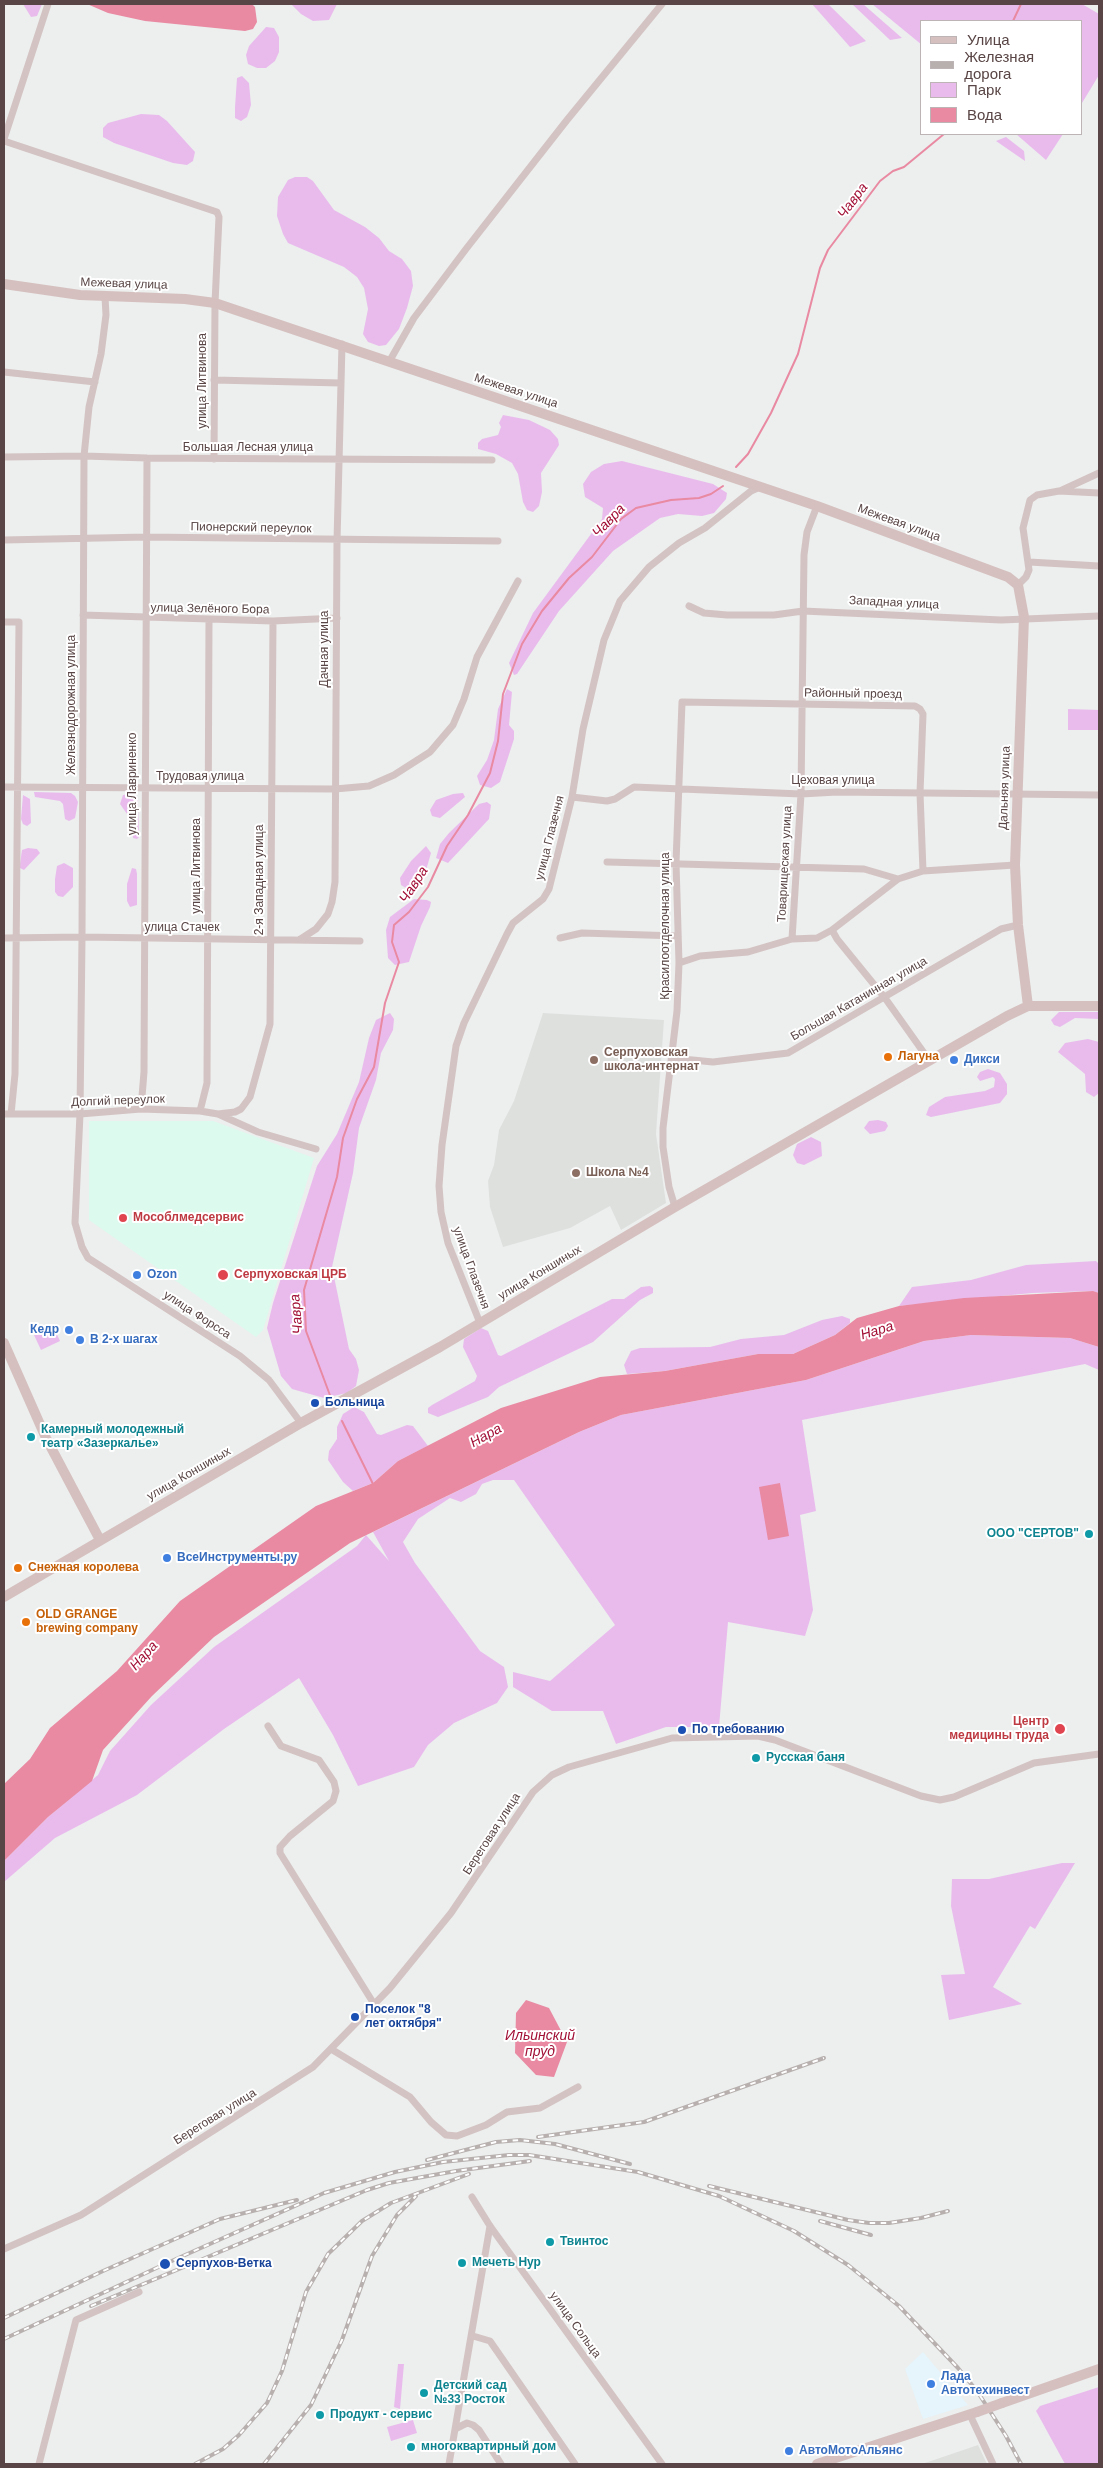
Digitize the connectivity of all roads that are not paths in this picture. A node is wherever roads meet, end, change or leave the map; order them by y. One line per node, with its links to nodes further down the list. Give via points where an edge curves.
1 (48, 4): 3 (street)
2 (662, 4): 8 (street, via 460,256 414,318)
3 (4, 140): 6 (street, улица Литвинова, via 217,212)
4 (4, 284): 5 (street, Межевая улица)
5 (105, 297): 6 (street, Межевая улица); 11 (street, Железнодорожная улица, via 106,315)
6 (215, 302): 7 (street, Межевая улица); 10 (street, улица Литвинова)
7 (342, 344): 8 (street, Межевая улица); 12 (street, Дачная улица)
8 (388, 362): 20 (street, Межевая улица)
9 (4, 372): 11 (street)
10 (214, 380): 12 (street); 16 (street, улица Литвинова)
11 (95, 382): 13 (street, Железнодорожная улица)
12 (340, 383): 17 (street, Дачная улица)
13 (84, 456): 14 (street, Большая Лесная улица); 15 (street, Большая Лесная улица); 25 (street, Железнодорожная улица)
14 (4, 458)
15 (147, 458): 16 (street, Большая Лесная улица); 24 (street, улица Лавриненко)
16 (214, 459): 17 (street, Большая Лесная улица)
17 (340, 460): 18 (street, Большая Лесная улица); 27 (street, Дачная улица)
18 (492, 460)
19 (1099, 473): 21 (street)
20 (760, 487): 23 (street, Межевая улица); 57 (street, улица Глазечня, via 649,567 620,602 604,640 583,729)
21 (1059, 491): 22 (street); 29 (street, via 1037,494 1030,500 1023,528)
22 (1099, 494)
23 (817, 506): 32 (street, Межевая улица, via 1008,577); 34 (street, Товарищеская улица, via 804,544)
24 (146, 537): 25 (street, Пионерский переулок); 27 (street, Пионерский переулок); 39 (street, улица Лавриненко)
25 (83, 538): 26 (street, Пионерский переулок); 35 (street, Железнодорожная улица)
26 (4, 540)
27 (337, 540): 28 (street, Пионерский переулок); 38 (street, Дачная улица)
28 (498, 541)
29 (1029, 562): 30 (street); 32 (street, via 1026,577)
30 (1099, 566)
31 (518, 581): 52 (street, Трудовая улица, via 477,656 464,699 440,741 430,752 408,766 369,786)
32 (1018, 585): 37 (street, Дальняя улица)
33 (689, 606): 34 (street, Западная улица, via 704,613 727,615)
34 (803, 611): 37 (street, Западная улица, via 1001,620); 44 (street, Товарищеская улица)
35 (83, 615): 39 (street, улица Зелёного Бора); 47 (street, Железнодорожная улица)
36 (1099, 616): 37 (street, Западная улица)
37 (1024, 617): 54 (street, Дальняя улица)
38 (336, 618): 42 (street, улица Зелёного Бора); 52 (street, Дачная улица)
39 (145, 619): 40 (street, улица Зелёного Бора); 48 (street, улица Лавриненко)
40 (209, 619): 42 (street, улица Зелёного Бора); 49 (street, улица Литвинова)
41 (4, 622): 46 (street, via 19,622)
42 (274, 622): 50 (street, 2-я Западная улица)
43 (682, 702): 44 (street, Районный проезд); 51 (street, Красилоотделочная улица)
44 (801, 704): 53 (street, Районный проезд, via 915,706 920,709 923,714); 55 (street, Товарищеская улица)
45 (4, 787): 46 (street, Трудовая улица)
46 (17, 788): 47 (street, Трудовая улица); 69 (street)
47 (83, 788): 48 (street, Трудовая улица); 67 (street, Железнодорожная улица)
48 (144, 788): 49 (street, Трудовая улица); 72 (street, улица Лавриненко)
49 (208, 788): 50 (street, Трудовая улица); 74 (street, улица Литвинова)
50 (271, 788): 52 (street, Трудовая улица); 70 (street, 2-я Западная улица)
51 (678, 788): 55 (street, Цеховая улица); 57 (street, Цеховая улица, via 634,788 615,800 607,801); 59 (street, Красилоотделочная улица)
52 (335, 789): 75 (street, Дачная улица, via 332,902 328,914 316,929)
53 (920, 793): 54 (street, Цеховая улица); 55 (street, Цеховая улица); 62 (street, Районный проезд)
54 (1017, 793): 56 (street, Цеховая улица); 60 (street, Дальняя улица)
55 (801, 794): 61 (street, Товарищеская улица)
56 (1099, 795)
57 (572, 797): 90 (street, улица Глазечня, via 549,889 543,900 513,923 456,1046 442,1145 441,1212 448,1243)
58 (607, 862): 59 (street)
59 (676, 863): 61 (street); 66 (street, Красилоотделочная улица)
60 (1014, 865): 62 (street); 64 (street, Дальняя улица)
61 (797, 866): 63 (street, via 864,869); 73 (street, Товарищеская улица)
62 (922, 871): 63 (street)
63 (898, 879): 65 (street)
64 (1018, 926): 78 (street, Большая Катанинная улица, via 1001,929); 79 (street, Дальняя улица)
65 (832, 930): 73 (street, via 817,938); 78 (street)
66 (678, 936): 71 (street, via 582,933); 77 (street, Красилоотделочная улица)
67 (82, 937): 69 (street, улица Стачек); 72 (street, улица Стачек); 86 (street, Железнодорожная улица)
68 (4, 938): 69 (street, улица Стачек)
69 (16, 938): 85 (street, via 15,1074)
70 (271, 938): 74 (street, улица Стачек); 75 (street, улица Стачек); 87 (street, 2-я Западная улица, via 270,1024 254,1088 241,1109)
71 (560, 938)
72 (143, 939): 74 (street, улица Стачек); 83 (street, улица Лавриненко, via 144,1072)
73 (792, 939): 77 (street, via 748,952 700,956)
74 (208, 940): 84 (street, улица Литвинова, via 207,1083)
75 (299, 940): 76 (street, улица Стачек)
76 (360, 941)
77 (679, 963): 81 (street, Красилоотделочная улица)
78 (884, 998): 81 (street, Большая Катанинная улица, via 788,1053 713,1062); 82 (street)
79 (1028, 1006): 80 (street, улица Коншиных); 82 (street, улица Коншиных)
80 (1099, 1006)
81 (672, 1058): 89 (street, Красилоотделочная улица, via 663,1147)
82 (929, 1060): 89 (street, улица Коншиных)
83 (141, 1109): 84 (street, Долгий переулок); 86 (street, Долгий переулок)
84 (200, 1111): 87 (street, Долгий переулок)
85 (7, 1114): 86 (street, Долгий переулок)
86 (80, 1114): 92 (street, улица Форсса, via 75,1223 88,1258 240,1356 269,1380)
87 (218, 1114): 88 (street, Долгий переулок, via 258,1132)
88 (316, 1149)
89 (675, 1207): 90 (street, улица Коншиных)
90 (480, 1324): 92 (street, улица Коншиных)
91 (4, 1343): 93 (street, via 46,1438)
92 (301, 1423): 93 (street, улица Коншиных)
93 (100, 1540): 94 (street, улица Коншиных)
94 (4, 1597)
95 (268, 1726): 97 (street, via 281,1746 320,1760 334,1782 333,1801 290,1836 280,1847 280,1853)
96 (1099, 1754): 97 (street, Береговая улица, via 1034,1763 940,1800 921,1796 758,1736 672,1738 569,1767 552,1775 533,1792 469,1890)
97 (374, 2004): 98 (street, Береговая улица)
98 (331, 2049): 99 (street, via 410,2097 446,2136 457,2136 486,2125 507,2112 540,2108); 102 (street, Береговая улица, via 314,2067 82,2215)
99 (578, 2087)
100 (472, 2197): 101 (street, улица Сольца)
101 (490, 2226): 104 (street); 112 (street, улица Сольца)
102 (4, 2249)
103 (139, 2292): 108 (street, via 76,2320)
104 (473, 2336): 107 (street); 111 (street, via 490,2341)
105 (1099, 2369): 106 (street, bridge)
106 (973, 2414): 113 (street); 114 (street)
107 (457, 2428): 109 (street); 110 (street, via 467,2423 479,2430)
108 (39, 2464)
109 (449, 2464)
110 (500, 2464)
111 (575, 2464)
112 (662, 2464)
113 (817, 2464)
114 (993, 2464)

